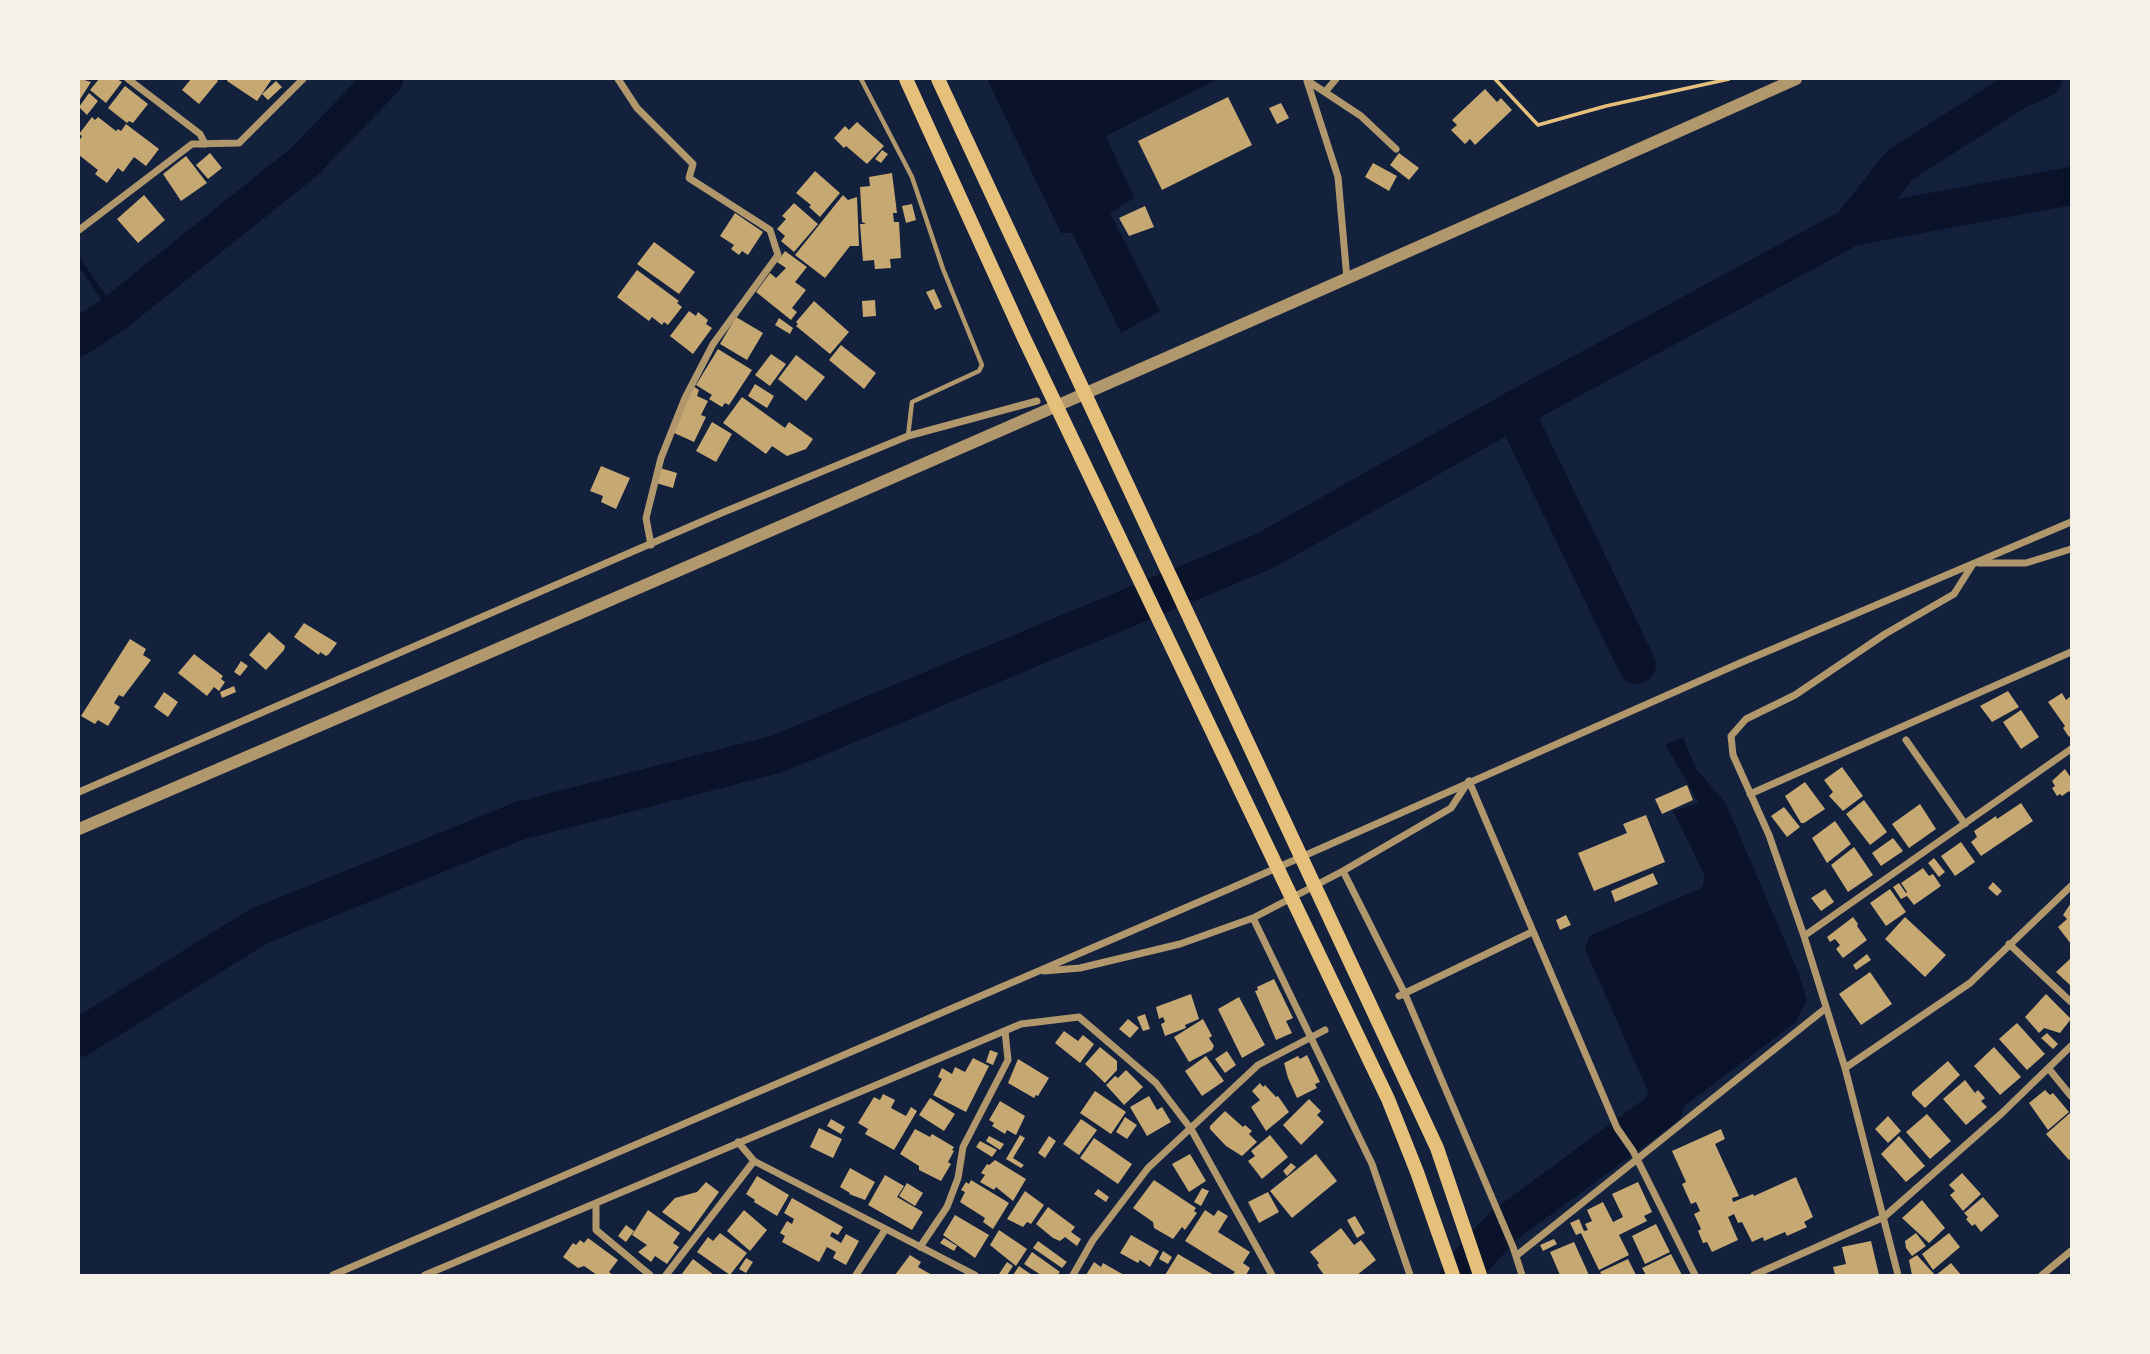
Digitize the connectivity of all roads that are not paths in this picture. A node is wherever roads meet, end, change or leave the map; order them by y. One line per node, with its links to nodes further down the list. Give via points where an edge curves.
1 (128, 79): 11 (street, via 200,134)
2 (303, 79): 11 (street, via 239,143)
3 (618, 79): 18 (street, via 637,108 692,164 689,178 770,230 778,255 713,344 685,398 661,458 646,518)
4 (861, 79): 16 (lane, via 912,177 982,365 979,371 912,402)
5 (906, 79): 65 (main road, via 1023,336 1388,1099)
6 (938, 79): 66 (main road, via 1437,1148)
7 (1336, 79): 10 (street)
8 (1796, 79): 14 (street)
9 (1306, 80): 10 (street); 14 (street, via 1338,177)
10 (1325, 92): 12 (street, via 1361,116)
11 (205, 144): 13 (street, via 192,144)
12 (1396, 149)
13 (79, 229)
14 (1348, 280): 28 (street)
15 (1037, 401): 16 (street)
16 (908, 436): 18 (street)
17 (2071, 522): 20 (street)
18 (651, 545): 25 (street)
19 (2071, 549): 20 (street, via 2026,563)
20 (1974, 564): 24 (street); 26 (street, via 1954,594 1795,695 1746,719 1731,736 1733,755)
21 (2071, 652): 26 (street)
22 (1906, 740): 27 (street)
23 (2071, 749): 27 (street)
24 (1469, 781): 29 (street, via 1451,808); 32 (street); 35 (street)
25 (79, 792)
26 (1750, 793): 33 (street)
27 (1965, 824): 33 (street)
28 (79, 829)
29 (1343, 871): 31 (street); 36 (street)
30 (2071, 886): 34 (street)
31 (1253, 918): 35 (street, via 1181,944 1080,968); 41 (street)
32 (1532, 932): 36 (street); 48 (street, via 1618,1128)
33 (1804, 936): 38 (street)
34 (2009, 944): 37 (street); 43 (street, via 1970,984)
35 (1037, 972): 56 (street)
36 (1402, 995): 55 (street)
37 (2071, 1002)
38 (1826, 1008): 43 (street); 48 (street)
39 (1325, 1030): 41 (street)
40 (1005, 1031): 46 (street, via 1021,1024 1079,1017 1156,1083); 47 (street); 53 (street, via 1008,1060 963,1147 947,1207)
41 (1311, 1037): 46 (street, via 1258,1065); 64 (street, via 1372,1164)
42 (2071, 1046): 44 (street)
43 (1845, 1068): 51 (street)
44 (2049, 1069): 45 (street); 51 (street)
45 (2071, 1096)
46 (1191, 1129): 62 (street, via 1148,1168 1093,1240); 63 (street)
47 (738, 1142): 49 (street); 50 (street)
48 (1638, 1160): 55 (street); 68 (street)
49 (754, 1161): 52 (street); 59 (street)
50 (596, 1203): 57 (street); 58 (street, via 596,1230)
51 (1884, 1217): 69 (street); 70 (street)
52 (885, 1230): 53 (street); 60 (street)
53 (920, 1247): 61 (street)
54 (2071, 1251): 71 (street)
55 (1516, 1256): 67 (street)
56 (333, 1275)
57 (425, 1275)
58 (650, 1275)
59 (666, 1275)
60 (856, 1275)
61 (975, 1275)
62 (1073, 1275)
63 (1272, 1275)
64 (1410, 1275)
65 (1452, 1275)
66 (1480, 1275)
67 (1522, 1275)
68 (1695, 1275)
69 (1754, 1275)
70 (1898, 1275)
71 (2042, 1275)

